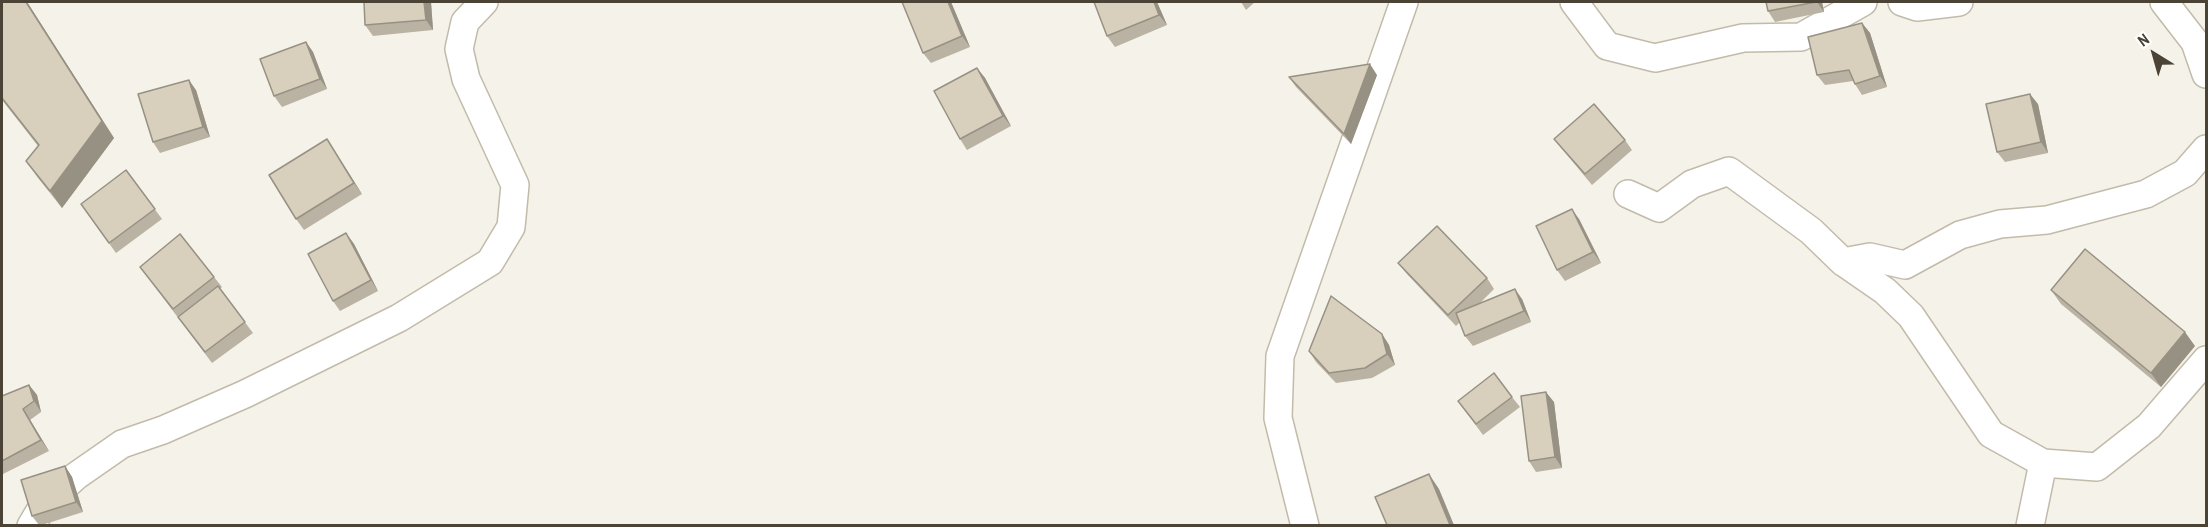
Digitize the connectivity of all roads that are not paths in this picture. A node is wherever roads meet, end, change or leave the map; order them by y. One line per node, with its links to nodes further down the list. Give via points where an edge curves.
1 (484, 2): 14 (street, via 465,21 459,50 466,79 515,185 511,227 490,262 388,323 245,394 122,444 76,476 43,506)
2 (1404, 2): 15 (street, via 1280,356 1278,418)
3 (1574, 2): 4 (street, via 1607,46 1655,58 1743,38 1801,37)
4 (1863, 2)
5 (1902, 2): 6 (street, via 1917,7)
6 (1959, 2)
7 (2164, 2): 8 (street, via 2195,42)
8 (2206, 74)
9 (2206, 149): 11 (street, via 2185,173 2135,197 2047,220 2000,224 1960,235 1905,265 1870,256)
10 (1628, 194): 11 (street, via 1659,208 1692,184 1730,171 1811,231)
11 (1843, 261): 13 (street, via 1885,291 1911,316 1991,434)
12 (2206, 360): 13 (street, via 2149,426 2097,466)
13 (2043, 463): 16 (street)
14 (31, 525)
15 (1305, 525)
16 (2030, 525)

